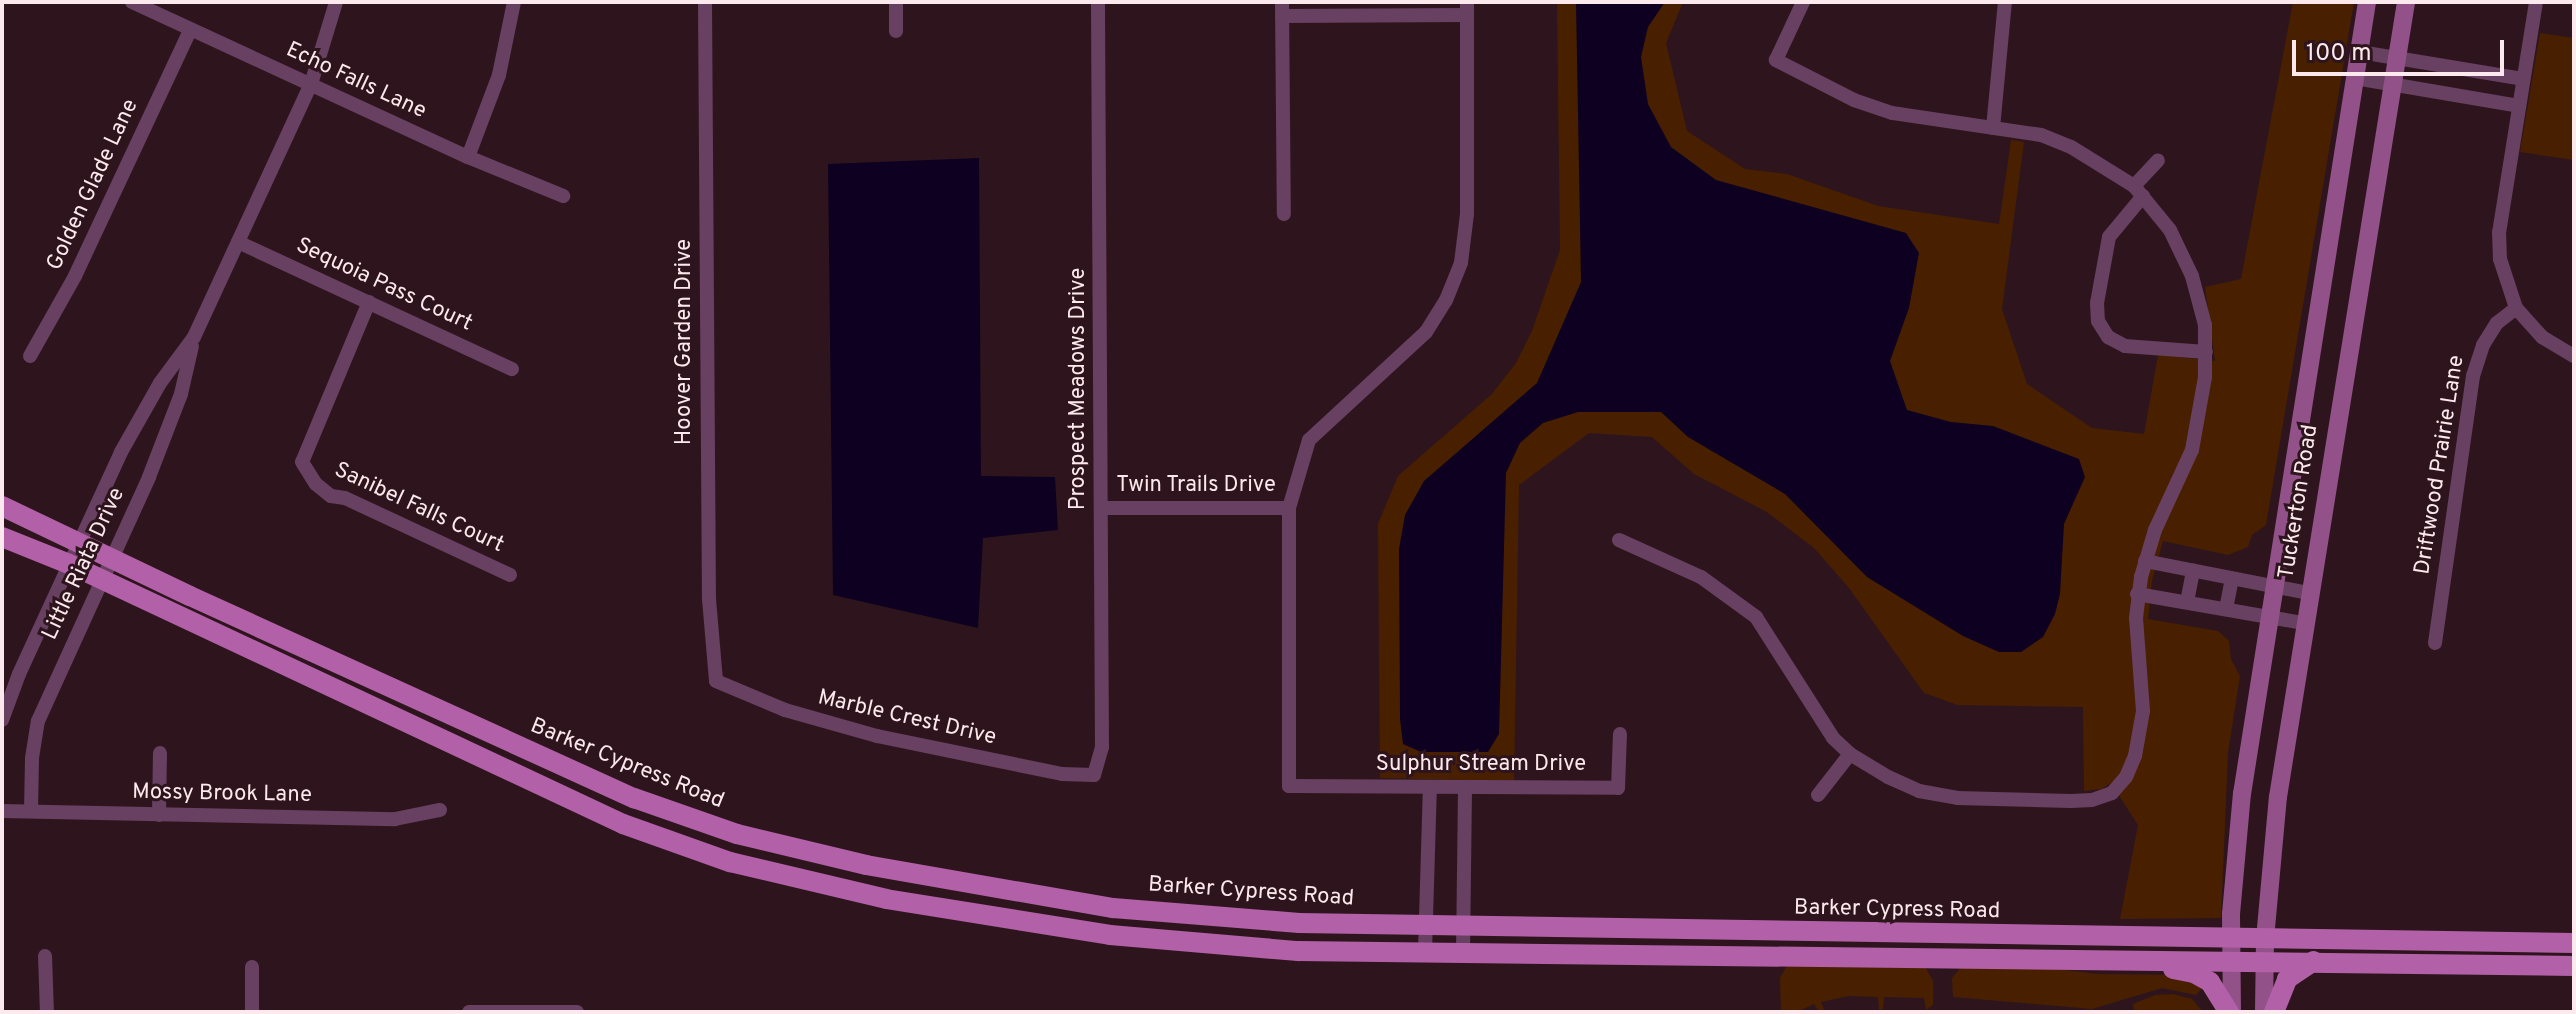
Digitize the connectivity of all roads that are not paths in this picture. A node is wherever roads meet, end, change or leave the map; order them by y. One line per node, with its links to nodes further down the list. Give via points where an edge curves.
1 (132, 2): 14 (street, Echo Falls Lane)
2 (336, 2): 22 (street, Little Riata Drive)
3 (514, 2): 28 (street, via 499,75)
4 (705, 2): 62 (street, Hoover Garden Drive, via 709,599)
5 (896, 2): 15 (street)
6 (1098, 2): 42 (street, Prospect Meadows Drive)
7 (1803, 2): 27 (street, via 1776,60 1892,113)
8 (2005, 2): 27 (street)
9 (2367, 2): 16 (main road, Tuckerton Road)
10 (2406, 2): 17 (main road, Tuckerton Road)
11 (2536, 2): 21 (street)
12 (1467, 8): 13 (street); 43 (street, via 1467,214 1461,263 1426,332 1309,440)
13 (1282, 9): 32 (street)
14 (190, 30): 22 (street, Echo Falls Lane); 38 (street, Golden Glade Lane, via 75,276)
15 (896, 31)
16 (2360, 52): 17 (street); 20 (main road, Tuckerton Road)
17 (2397, 58): 18 (street); 23 (main road, Tuckerton Road)
18 (2441, 66): 19 (street); 24 (street)
19 (2469, 70): 21 (street); 25 (street, via 2474,84)
20 (2355, 78): 23 (street); 54 (main road, Tuckerton Road)
21 (2523, 79): 26 (street)
22 (311, 84): 28 (street, Echo Falls Lane); 33 (street, Little Riata Drive)
23 (2392, 84): 24 (street); 55 (main road, Tuckerton Road)
24 (2436, 92): 25 (street)
25 (2465, 96): 26 (street)
26 (2519, 106): 35 (street, via 2499,232 2500,259)
27 (1993, 128): 30 (street, via 2041,135 2071,147)
28 (468, 157): 31 (street, Echo Falls Lane)
29 (2158, 160): 30 (street)
30 (2139, 191): 37 (street, via 2170,230 2192,276); 37 (street, via 2105,251 2096,313 2102,330 2137,349)
31 (563, 196)
32 (1284, 214)
33 (238, 242): 34 (street, Sequoia Pass Court); 36 (street, Little Riata Drive)
34 (369, 302): 40 (street, Sequoia Pass Court); 51 (street, Sanibel Falls Court, via 302,462 331,496)
35 (2516, 308): 39 (street, via 2542,337); 61 (street, Driftwood Prairie Lane, via 2497,323 2483,345 2473,376)
36 (194, 337): 46 (street, Little Riata Drive, via 144,411); 47 (street, Little Riata Drive, via 181,394)
37 (2206, 352): 48 (street, via 2192,450)
38 (30, 356)
39 (2574, 356)
40 (512, 369)
41 (2, 506): 46 (main road, Barker Cypress Road)
42 (1102, 508): 43 (street, Twin Trails Drive); 69 (street, Prospect Meadows Drive, via 1102,747)
43 (1289, 508): 70 (street, Sulphur Stream Drive, via 1289,786)
44 (2, 537): 49 (main road, Barker Cypress Road)
45 (1619, 540): 67 (street, via 1701,577 1756,617 1812,707)
46 (79, 541): 47 (main road, Barker Cypress Road); 49 (street, Little Riata Drive)
47 (112, 557): 52 (street, Little Riata Drive); 64 (main road, Barker Cypress Road)
48 (2145, 561): 50 (street); 56 (street)
49 (69, 564): 52 (main road, Barker Cypress Road); 63 (street, Little Riata Drive)
50 (2193, 571): 53 (street); 57 (street)
51 (510, 575)
52 (101, 579): 68 (main road, Barker Cypress Road); 75 (street, Little Riata Drive, via 38,721)
53 (2232, 579): 54 (street); 58 (street)
54 (2272, 586): 55 (street); 59 (main road, Tuckerton Road)
55 (2308, 593): 60 (main road, Tuckerton Road)
56 (2137, 594): 57 (street); 67 (street, via 2143,711 2135,756 2112,793 2092,800 1957,798 1919,791)
57 (2187, 602): 58 (street)
58 (2226, 609): 59 (street)
59 (2267, 617): 60 (street); 82 (main road, Tuckerton Road, via 2242,794)
60 (2304, 623): 83 (main road, Tuckerton Road, via 2278,797)
61 (2435, 643)
62 (716, 681): 69 (street, Marble Crest Drive, via 785,710 877,736 1062,774)
63 (2, 720)
64 (487, 731): 68 (main road); 77 (main road, Barker Cypress Road, via 634,798 722,829)
65 (1620, 734): 71 (street, Sulphur Stream Drive, via 1618,788)
66 (160, 753): 76 (street)
67 (1850, 754): 72 (street)
68 (476, 757): 78 (main road, Barker Cypress Road, via 637,829 730,862)
69 (1094, 775)
70 (1430, 787): 71 (street, Sulphur Stream Drive); 79 (street)
71 (1465, 788): 80 (street)
72 (1818, 795)
73 (440, 810): 76 (street, Mossy Brook Lane, via 395,819)
74 (2, 811): 75 (street, Mossy Brook Lane)
75 (31, 811): 76 (street, Mossy Brook Lane)
76 (159, 815)
77 (866, 865): 78 (main road); 79 (main road, Barker Cypress Road, via 1113,908 1299,923)
78 (858, 892): 85 (main road, Barker Cypress Road, via 1110,935 1298,951)
79 (1426, 924): 80 (main road, Barker Cypress Road); 85 (street)
80 (1463, 924): 81 (main road, Barker Cypress Road); 86 (street)
81 (1895, 935): 82 (main road, Barker Cypress Road); 87 (main road, via 1844,944 1776,943)
82 (2231, 938): 83 (main road, Barker Cypress Road); 90 (main road, Tuckerton Road)
83 (2265, 939): 84 (main road, Barker Cypress Road); 91 (main road, Tuckerton Road)
84 (2574, 943)
85 (1425, 952): 86 (main road, Barker Cypress Road)
86 (1463, 953): 87 (main road, Barker Cypress Road)
87 (1772, 954): 89 (main road, Barker Cypress Road)
88 (45, 956): 95 (street)
89 (2130, 959): 90 (main road, Barker Cypress Road); 99 (main road, via 2201,975)
90 (2231, 959): 91 (main road, Barker Cypress Road); 99 (main road, Tuckerton Road)
91 (2265, 960): 92 (main road, Barker Cypress Road); 100 (main road, Tuckerton Road)
92 (2314, 961): 93 (main road, Barker Cypress Road); 101 (main road, via 2287,979)
93 (2574, 966)
94 (252, 967): 96 (street)
95 (47, 1012)
96 (252, 1012)
97 (469, 1012): 98 (street)
98 (577, 1012)
99 (2230, 1012)
100 (2264, 1012)
101 (2274, 1012)

